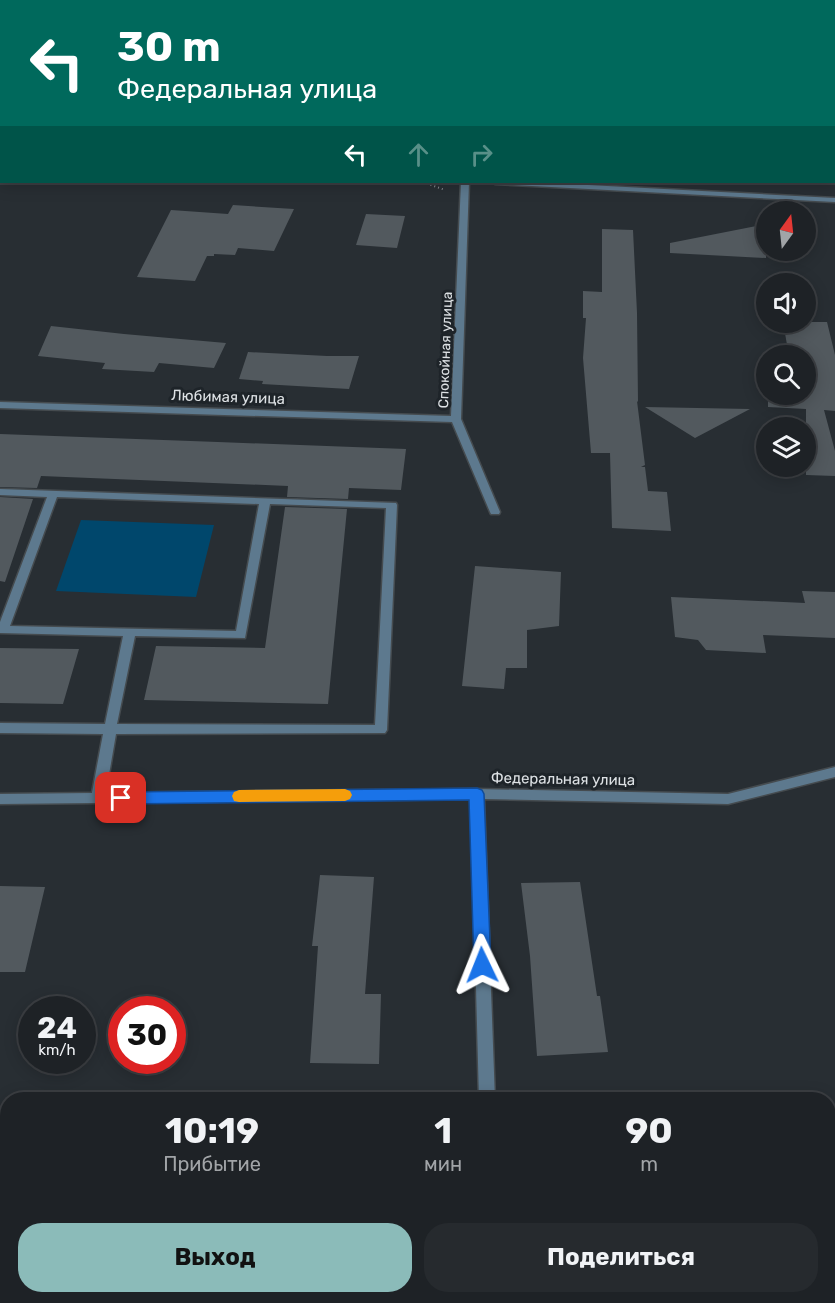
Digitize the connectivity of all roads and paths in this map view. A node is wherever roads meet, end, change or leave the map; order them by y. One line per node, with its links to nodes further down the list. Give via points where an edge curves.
1 (465, 183): 5 (street, Спокойная улица)
2 (514, 183): 3 (street)
3 (835, 200)
4 (0, 405): 5 (street, Любимая улица)
5 (456, 419): 9 (street, Спокойная улица)
6 (0, 492): 7 (street)
7 (53, 494): 8 (street); 10 (street, via 3,630)
8 (265, 502): 10 (street, via 241,635); 12 (street, via 392,506 381,730)
9 (495, 512)
10 (130, 632): 12 (street)
11 (0, 728): 12 (street)
12 (111, 729): 15 (street)
13 (835, 772): 14 (street, Федеральная улица, via 728,799)
14 (477, 794): 15 (street, Федеральная улица); 17 (street)
15 (98, 798): 16 (street, Федеральная улица)
16 (0, 799)
17 (487, 1092)

